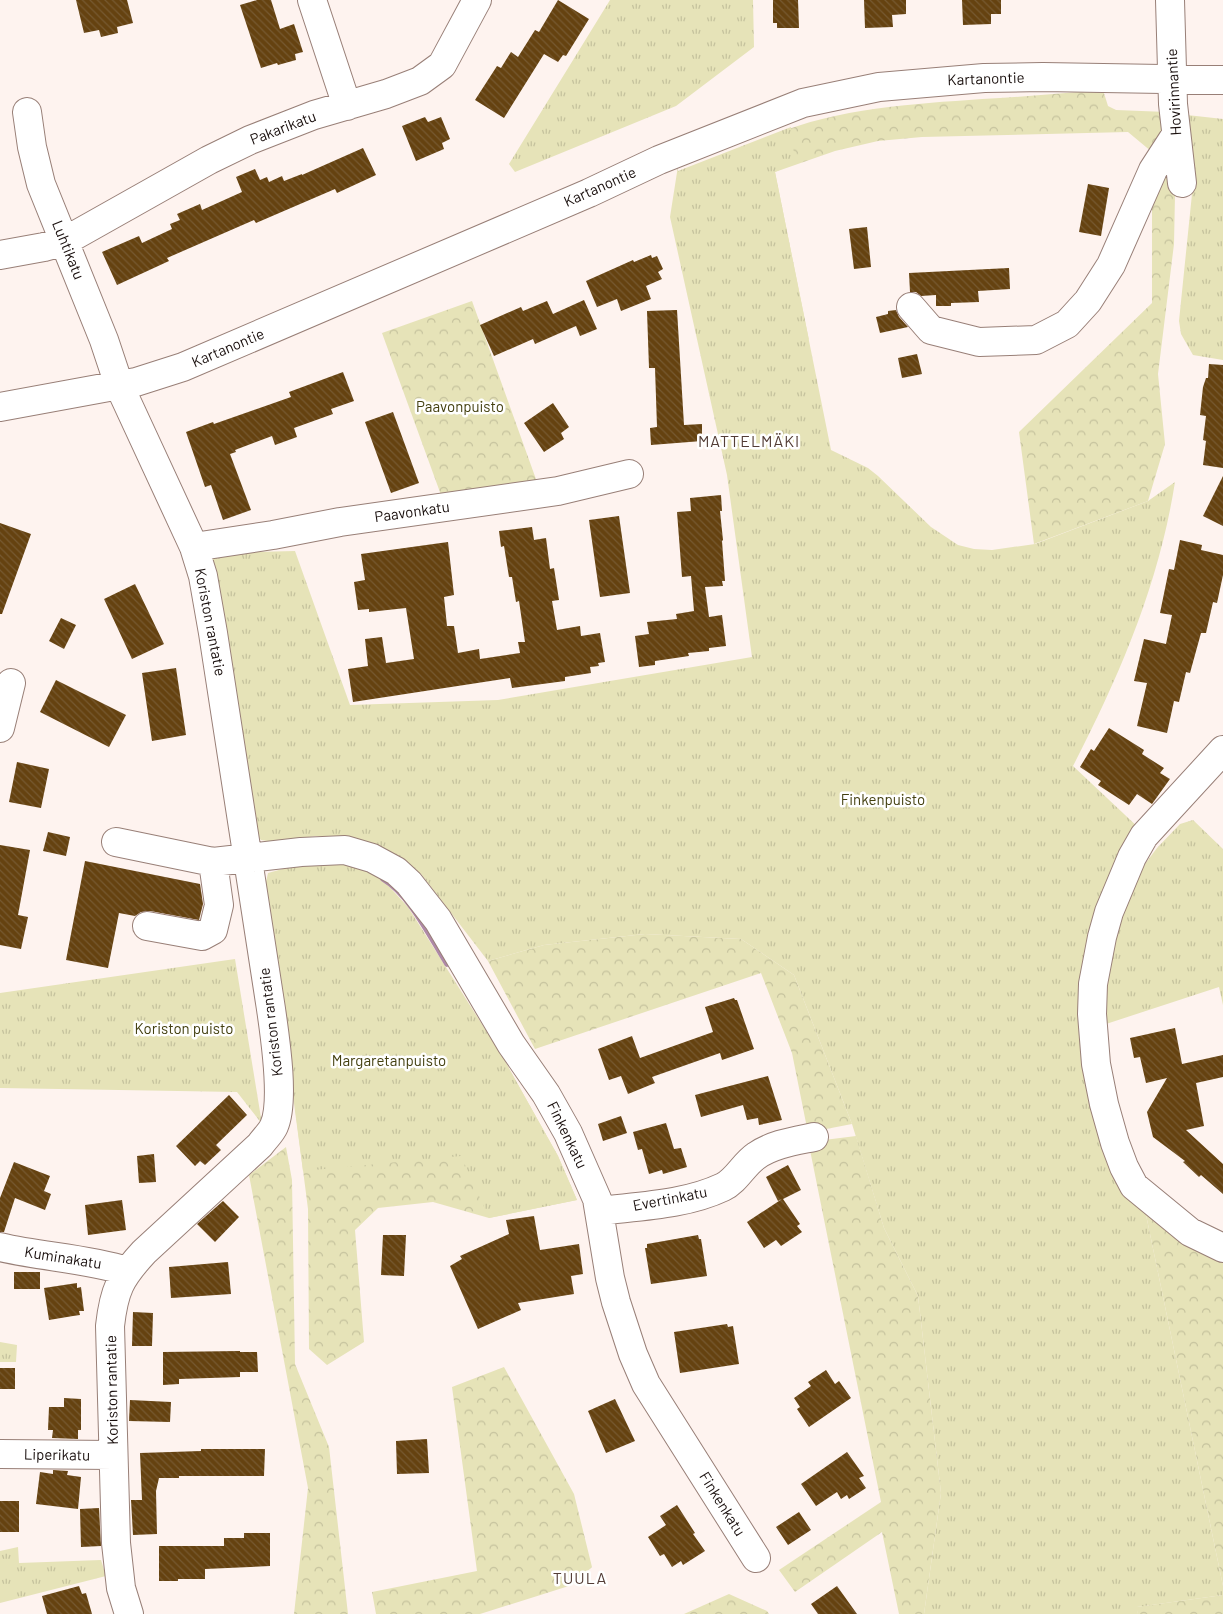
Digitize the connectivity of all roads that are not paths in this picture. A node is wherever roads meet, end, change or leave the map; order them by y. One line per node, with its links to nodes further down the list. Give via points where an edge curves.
1 (312, 0): 6 (street)
2 (477, 0): 6 (street, Pakarikatu, via 442,65 420,81)
3 (1170, 0): 4 (street, Hovirinnantie)
4 (1172, 80): 5 (street, Kartanontie); 8 (street, Hovirinnantie); 13 (street, Kartanontie, via 984,78 879,88 803,103 659,160 590,193 183,367)
5 (1223, 80)
6 (347, 106): 10 (street, Pakarikatu, via 275,129 209,160)
7 (27, 112): 10 (street, Luhtikatu, via 41,184)
8 (1175, 136): 9 (street, Hovirinnantie); 12 (street, via 1153,170 1111,265 1088,301 1067,324 1036,340 979,342 930,330)
9 (1182, 184)
10 (65, 242): 11 (street, Pakarikatu); 13 (street, Luhtikatu)
11 (0, 255)
12 (911, 307)
13 (119, 385): 14 (street, Kartanontie); 16 (street, Koriston rantatie)
14 (0, 407)
15 (629, 474): 16 (street, Paavonkatu, via 558,490)
16 (194, 547): 21 (street, Koriston rantatie, via 209,605)
17 (11, 683): 18 (street)
18 (0, 728)
19 (1223, 750): 27 (street, via 1144,836 1132,857 1102,937 1093,984 1092,1014 1096,1064 1104,1104 1118,1151 1134,1186 1190,1232)
20 (116, 842): 22 (street, Finkenkatu)
21 (248, 859): 22 (street, Finkenkatu); 25 (street, Finkenkatu, via 345,850 372,858 396,871 409,883 438,920 511,1044 546,1094 568,1133 597,1198); 28 (street, Koriston rantatie, via 277,1054 279,1111 274,1127 260,1144)
22 (213, 862): 23 (street, via 219,905 214,930 202,936)
23 (147, 926)
24 (814, 1137): 25 (street, Evertinkatu, via 768,1149 755,1156 725,1186 709,1193 672,1202)
25 (599, 1211): 31 (street, Finkenkatu, via 616,1302 646,1384)
26 (0, 1247): 28 (street, Kuminakatu, via 105,1264)
27 (1223, 1248)
28 (126, 1271): 30 (street, Koriston rantatie, via 115,1292 110,1326)
29 (0, 1454): 30 (street, Liperikatu)
30 (114, 1455): 32 (street, Koriston rantatie, via 117,1554 121,1588)
31 (756, 1558)
32 (129, 1614)

